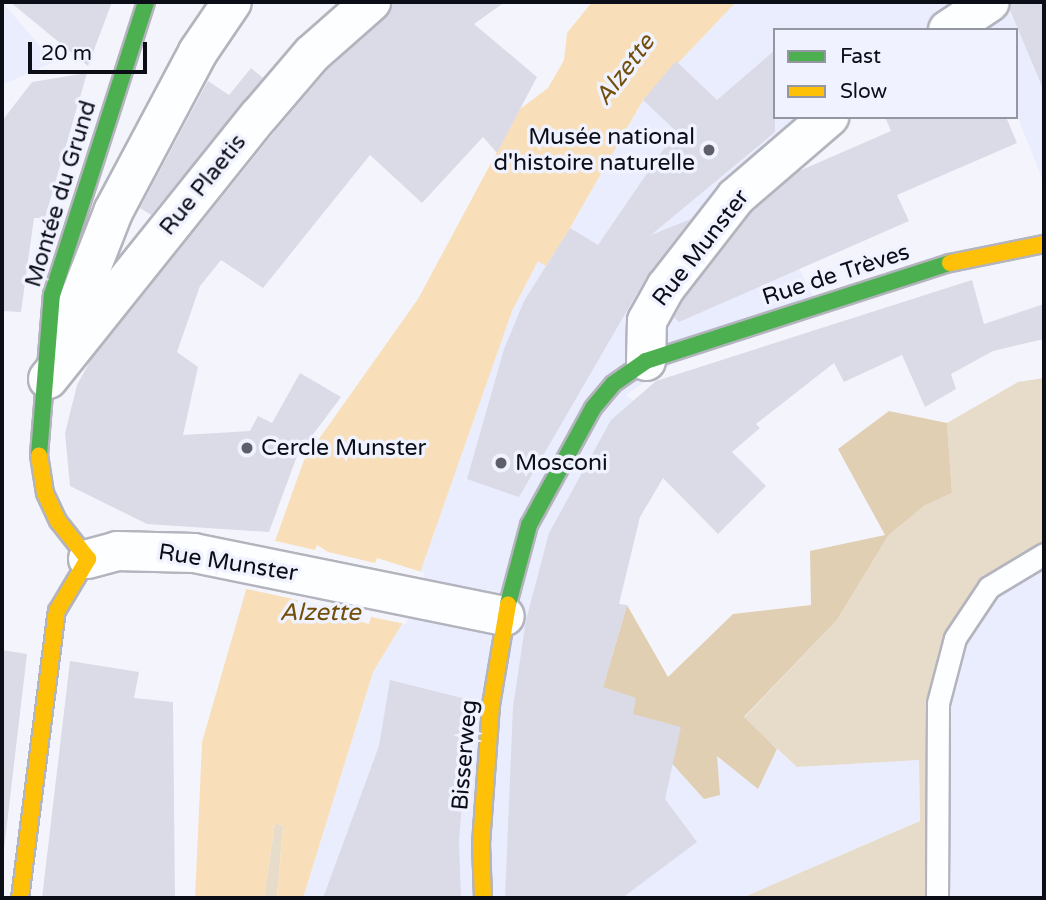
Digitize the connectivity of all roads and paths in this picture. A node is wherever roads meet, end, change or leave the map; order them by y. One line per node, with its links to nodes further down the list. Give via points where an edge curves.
1 (146, 2): 9 (street, Montée du Grund, via 52,295)
2 (232, 2): 9 (street, via 198,52 113,212)
3 (371, 2): 9 (street, Rue Plaetis, via 312,54)
4 (990, 2): 5 (street)
5 (951, 28)
6 (827, 119): 8 (street, Rue Munster, via 736,197 666,287 647,321)
7 (1044, 244): 8 (street, Rue de Trèves, via 937,265)
8 (646, 361): 12 (street, via 614,384 565,451 529,525)
9 (48, 379): 11 (street, Montée du Grund, via 39,460 45,493)
10 (1044, 554): 15 (lane, via 989,587 955,638 938,703)
11 (88, 559): 12 (street, Rue Munster, via 147,550 242,562); 13 (street, via 57,611)
12 (505, 616): 14 (street, Bisserweg, via 491,705 481,844)
13 (20, 898)
14 (483, 898)
15 (937, 898)

